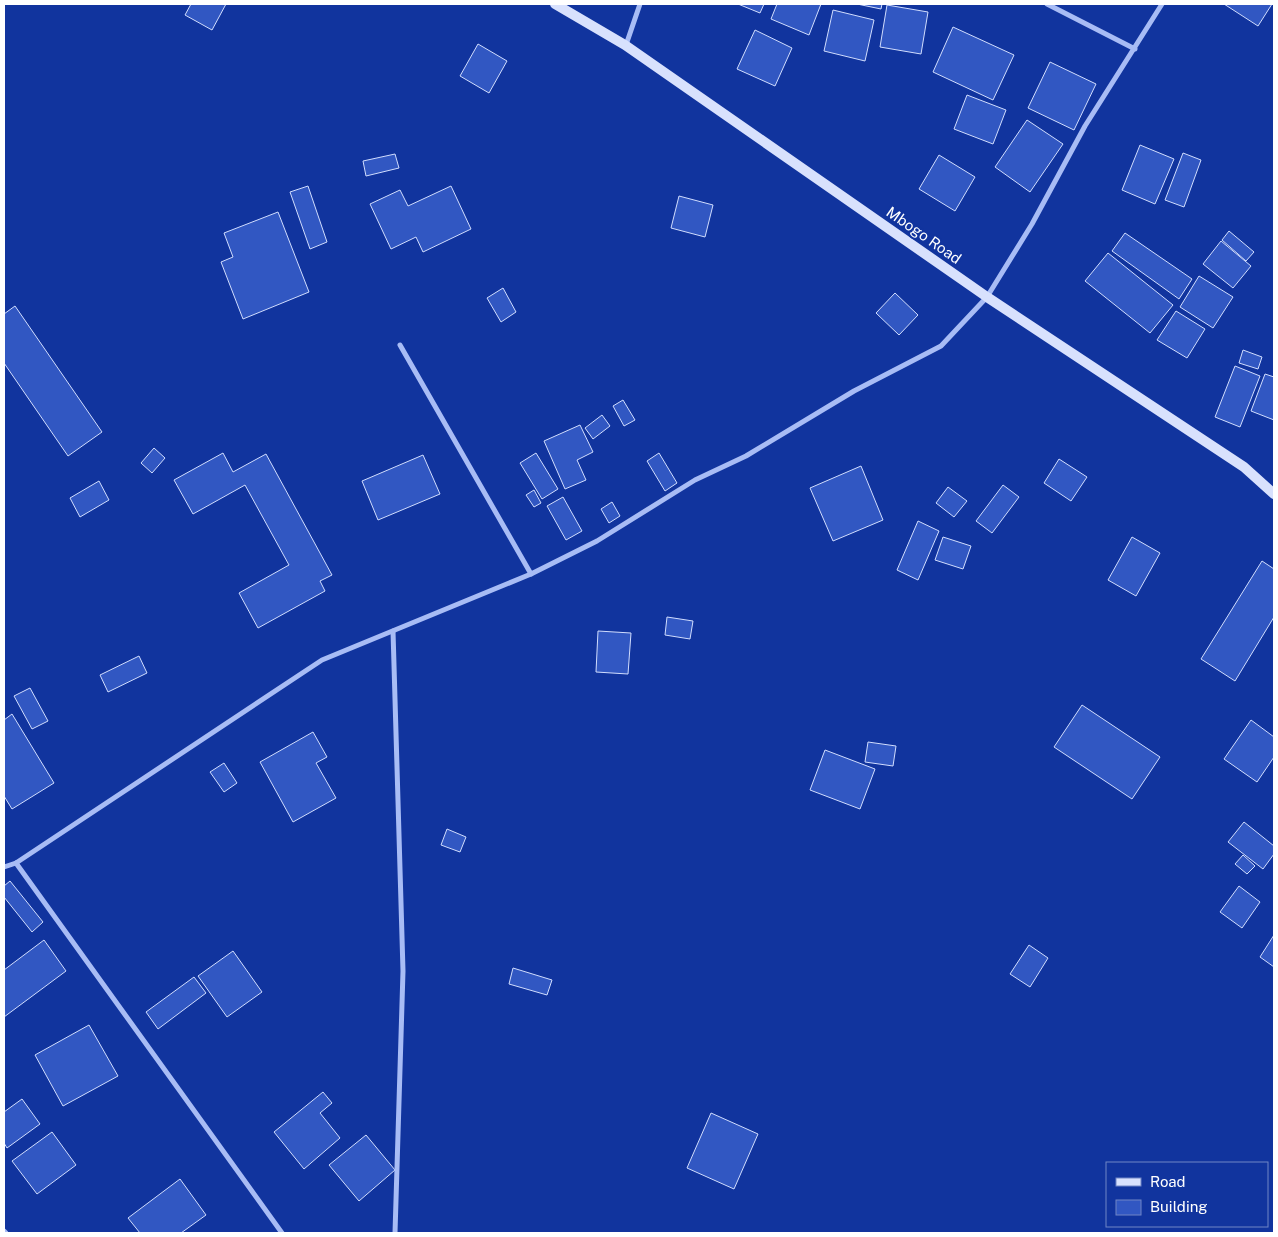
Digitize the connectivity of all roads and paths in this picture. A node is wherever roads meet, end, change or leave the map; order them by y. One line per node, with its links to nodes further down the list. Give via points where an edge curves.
1 (555, 4): 5 (main road, Mbogo Road)
2 (640, 4): 5 (street)
3 (1047, 4): 6 (street)
4 (1162, 4): 6 (street)
5 (625, 45): 7 (main road, Mbogo Road)
6 (1135, 49): 7 (street, via 1085,126 1032,224)
7 (987, 297): 9 (main road, Mbogo Road, via 1244,467); 10 (street, via 941,346 854,391 746,456 695,480 596,541)
8 (400, 345): 10 (street)
9 (1274, 494)
10 (531, 574): 11 (street)
11 (393, 631): 12 (street, via 322,660); 15 (street, via 403,971)
12 (16, 862): 13 (street); 14 (street)
13 (4, 867)
14 (282, 1233)
15 (395, 1233)

